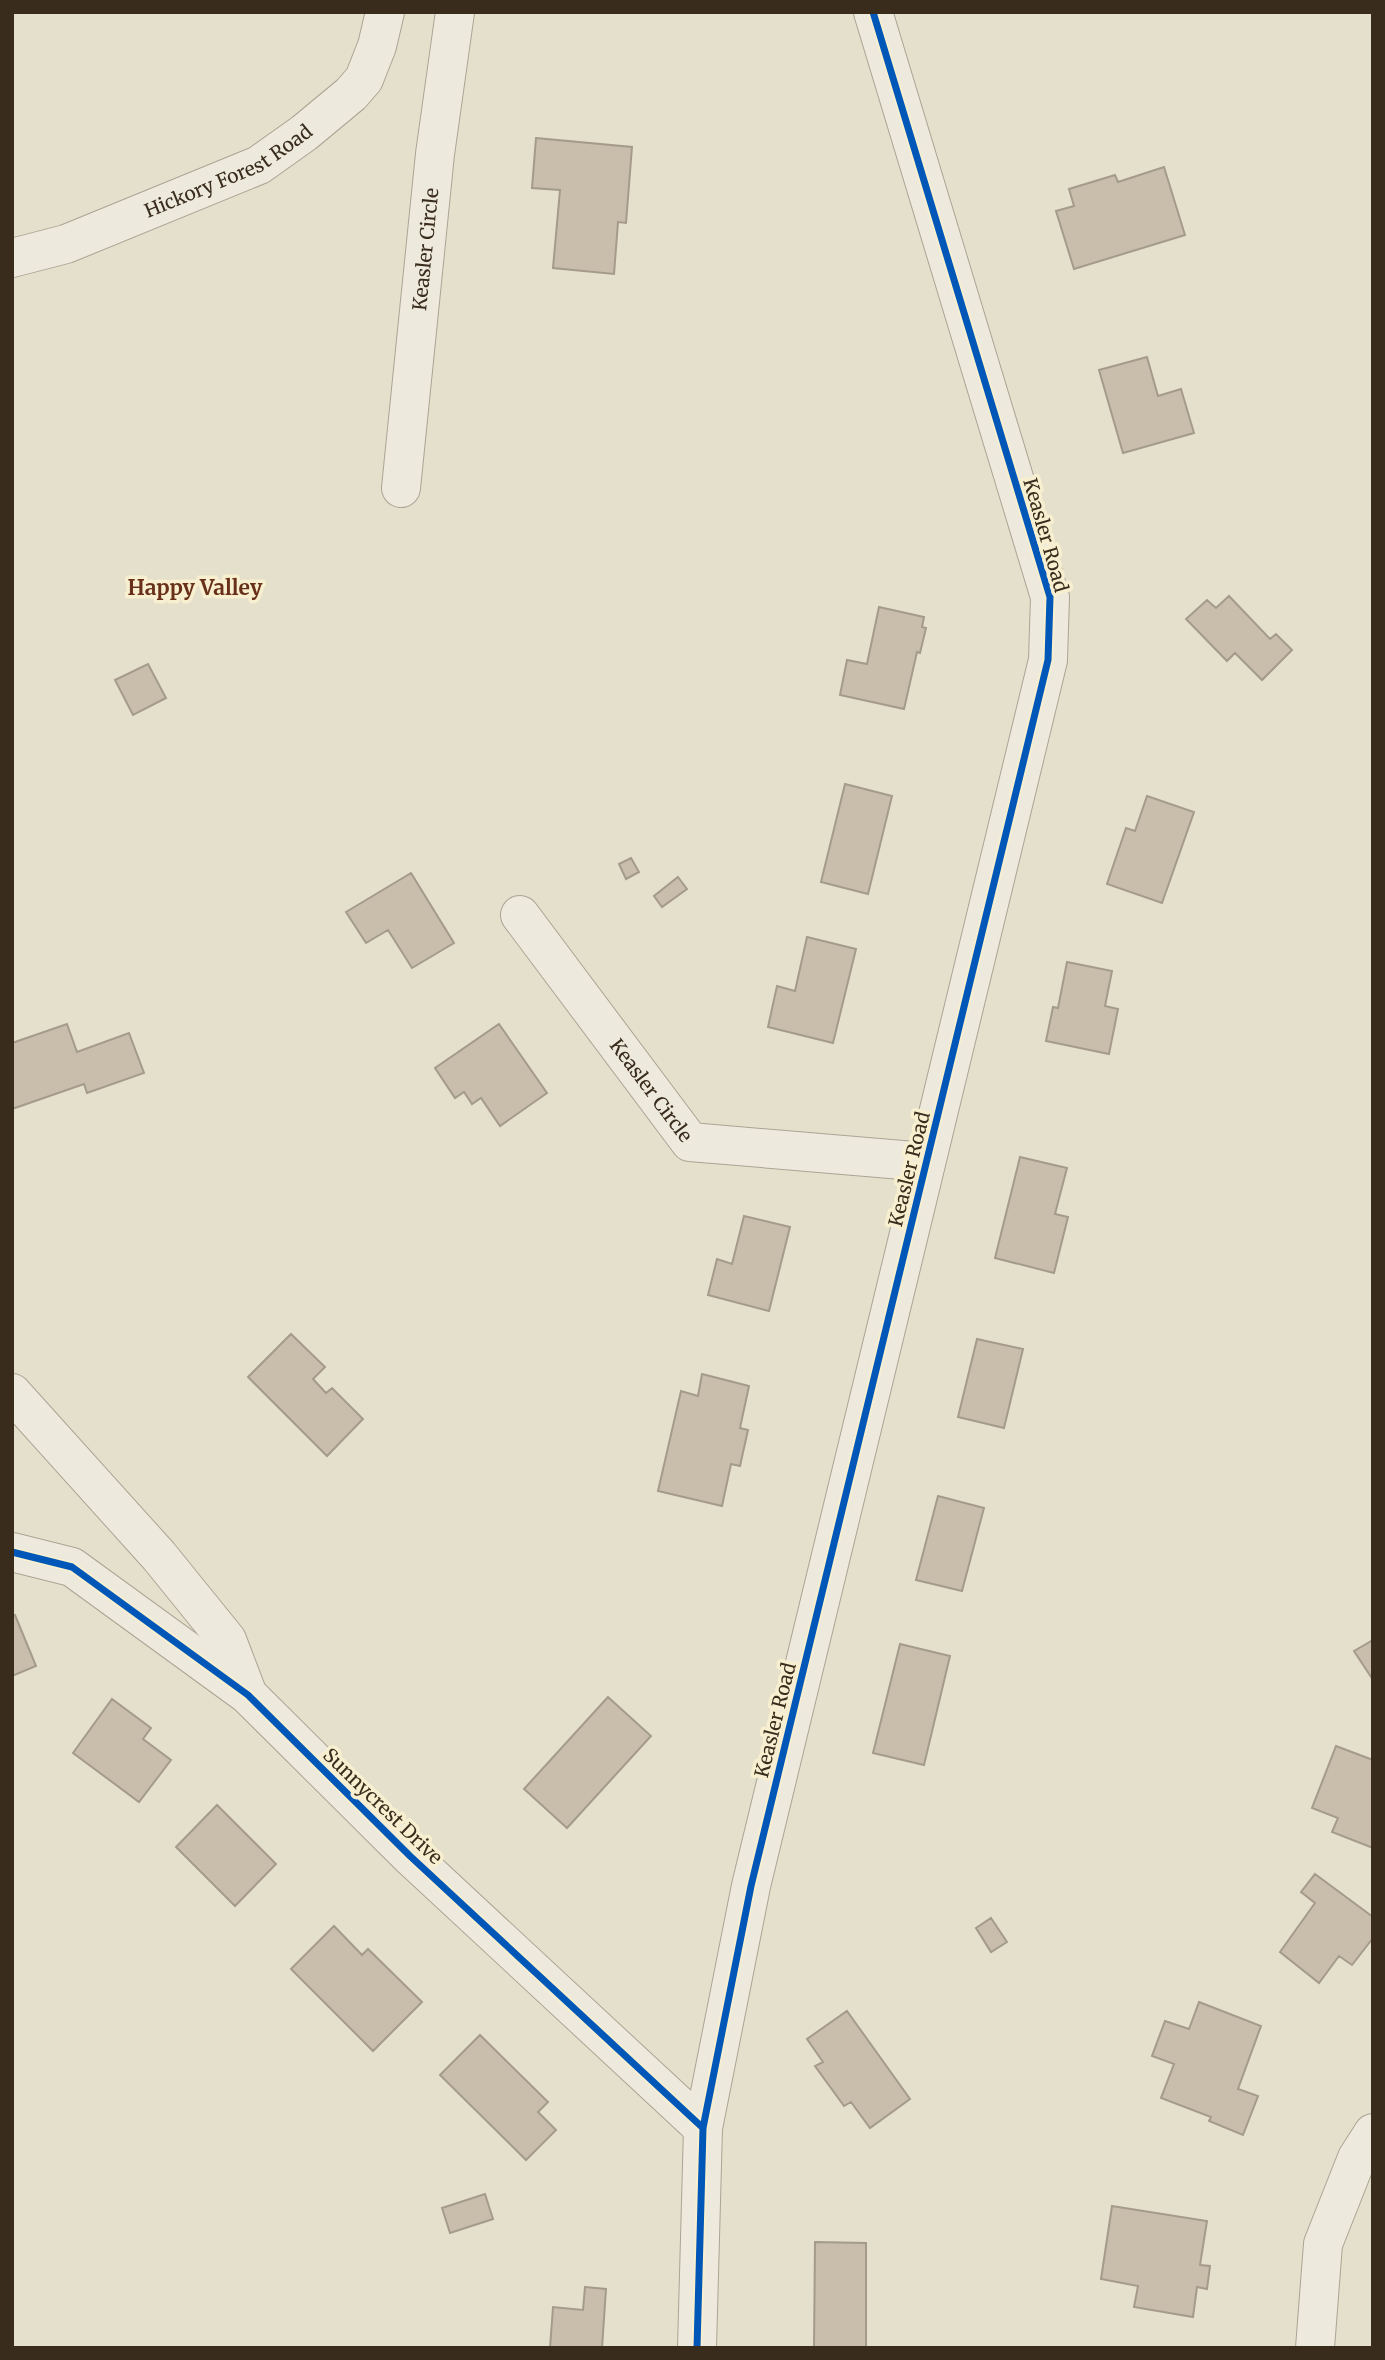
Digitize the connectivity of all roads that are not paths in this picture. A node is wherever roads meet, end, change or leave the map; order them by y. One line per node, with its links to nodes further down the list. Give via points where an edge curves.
1 (385, 12): 4 (street, Hickory Forest Road, via 364,79 304,133 259,165 66,244)
2 (455, 12): 5 (street, Keasler Circle, via 435,154)
3 (873, 12): 7 (street, Keasler Road, via 1050,597 1048,660)
4 (12, 258)
5 (401, 488)
6 (520, 915): 7 (street, Keasler Circle, via 690,1142)
7 (926, 1161): 11 (street, Keasler Road, via 751,1886)
8 (12, 1393): 10 (street, via 159,1556 227,1640)
9 (12, 1552): 10 (street, Sunnycrest Drive, via 72,1567)
10 (248, 1695): 11 (street, Sunnycrest Drive, via 410,1856)
11 (703, 2128): 13 (street, Keasler Road)
12 (1373, 2133): 14 (street, via 1357,2158 1323,2244)
13 (697, 2348)
14 (1315, 2348)

